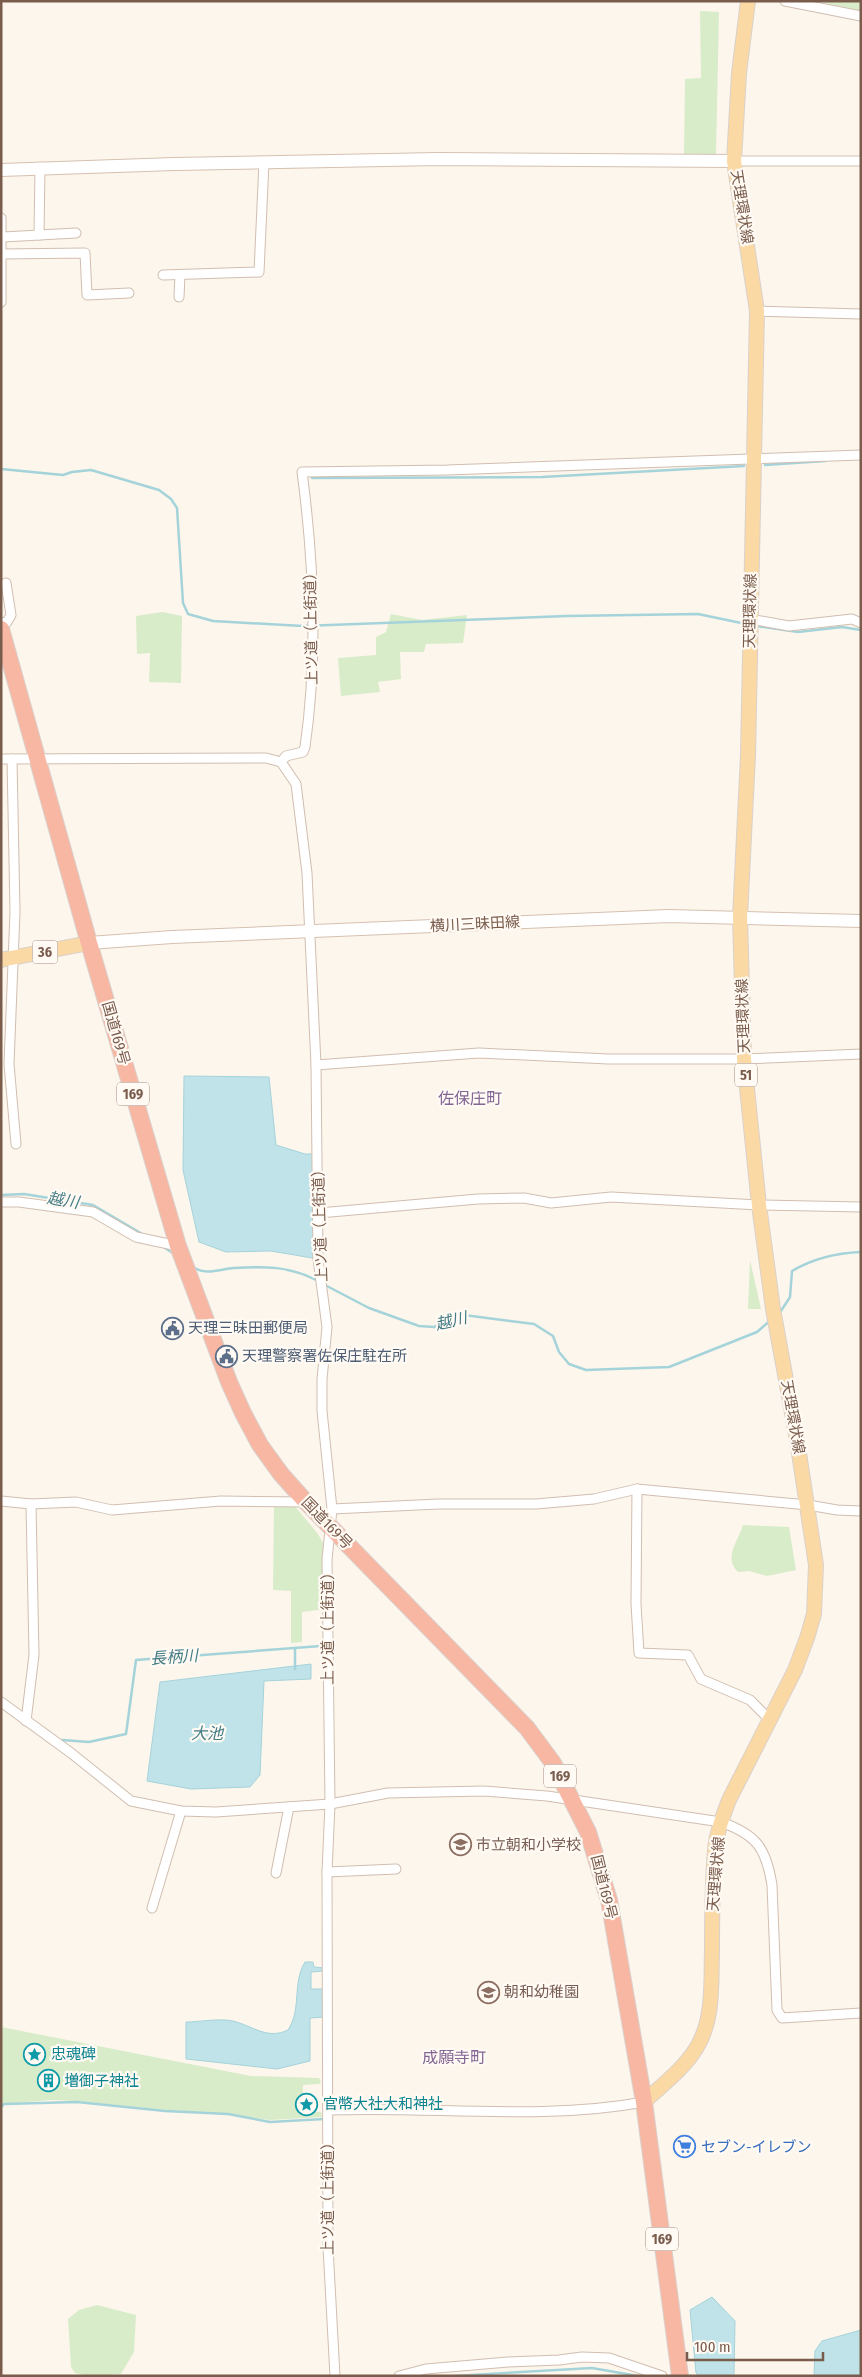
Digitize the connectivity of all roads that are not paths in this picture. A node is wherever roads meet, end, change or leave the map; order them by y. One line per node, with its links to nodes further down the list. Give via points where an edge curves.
1 (748, 1): 4 (main road, 天理環状線 / 51, via 739,73)
2 (785, 1): 3 (street)
3 (861, 16)
4 (734, 161): 5 (street); 6 (main road); 19 (main road, 天理環状線 / 51)
5 (861, 161)
6 (264, 162): 7 (main road); 14 (street, via 258,272)
7 (40, 168): 8 (main road); 11 (street)
8 (1, 170)
9 (1, 218): 12 (street)
10 (76, 233): 11 (street)
11 (39, 235): 12 (street)
12 (3, 237): 13 (street)
13 (2, 254): 16 (street, via 85,253 87,295); 18 (street)
14 (180, 274): 15 (street); 17 (street)
15 (164, 275)
16 (128, 293)
17 (179, 297)
18 (1, 302)
19 (757, 312): 20 (street); 22 (main road, 天理環状線 / 51)
20 (861, 314)
21 (861, 455): 22 (street)
22 (754, 458): 24 (main road, 天理環状線 / 51); 31 (street, 上ツ道（上街道）, via 302,472 312,593 313,684 303,752 286,756)
23 (6, 583): 25 (street, via 11,615 7,622)
24 (750, 619): 26 (street, via 789,626 852,620); 32 (main road, 天理環状線 / 51, via 748,754)
25 (1, 623)
26 (861, 623)
27 (1, 629): 30 (highway, 国道169号 / 169)
28 (1, 759): 29 (street)
29 (12, 759): 30 (street); 36 (street, via 15,912)
30 (38, 759): 31 (street, via 266,758); 35 (highway, 国道169号 / 169)
31 (281, 762): 34 (street, 上ツ道（上街道）, via 298,792)
32 (740, 917): 33 (main road, 横川三昧田線); 34 (main road, 横川三昧田線, via 669,916); 38 (main road, 天理環状線 / 51)
33 (861, 921)
34 (311, 933): 35 (main road, 横川三昧田線); 39 (street, 上ツ道（上街道）)
35 (89, 944): 36 (main road, 36); 45 (highway, 国道169号 / 169)
36 (7, 959): 40 (street, via 9,1064)
37 (861, 1054): 38 (street)
38 (744, 1059): 39 (street, via 608,1059 479,1053); 42 (main road, 天理環状線 / 51)
39 (316, 1065): 44 (street, 上ツ道（上街道）)
40 (16, 1144)
41 (1, 1202): 45 (street, via 93,1212 136,1237)
42 (759, 1205): 43 (street); 44 (street, via 611,1197 551,1203 524,1198); 50 (main road, 天理環状線 / 51, via 773,1309)
43 (861, 1208)
44 (319, 1213): 51 (street, 上ツ道（上街道）, via 318,1259 327,1328 322,1411)
45 (178, 1246): 48 (highway, 国道169号 / 169, via 243,1413 260,1445)
46 (637, 1489): 50 (street); 51 (street, via 594,1499 536,1504); 55 (street, via 639,1653 688,1656 701,1679 750,1700)
47 (1, 1501): 49 (street)
48 (306, 1502): 49 (street, via 221,1501 112,1510 76,1502); 53 (highway, 国道169号 / 169)
49 (31, 1504): 56 (street, via 34,1655)
50 (808, 1505): 52 (street); 55 (main road, 天理環状線 / 51, via 816,1565 814,1614 795,1670)
51 (332, 1509): 53 (street, 上ツ道（上街道）)
52 (861, 1511)
53 (331, 1528): 57 (highway, 国道169号 / 169, via 528,1728 553,1763); 58 (street, 上ツ道（上街道）, via 327,1560)
54 (1, 1702): 56 (street)
55 (769, 1719): 61 (main road, 天理環状線 / 51)
56 (26, 1721): 60 (street, via 131,1801)
57 (572, 1800): 58 (street, via 484,1791 388,1793); 61 (street); 67 (highway, 国道169号 / 169, via 588,1832 609,1900)
58 (330, 1804): 59 (street); 63 (street, 上ツ道（上街道）)
59 (289, 1807): 60 (street); 64 (street)
60 (181, 1811): 65 (street)
61 (721, 1822): 66 (street, via 743,1830 763,1852 769,1867 777,2010 782,2018); 67 (main road, 天理環状線 / 51, via 715,1849 709,2012 697,2046 684,2065)
62 (396, 1869): 63 (street)
63 (327, 1872): 68 (street, 上ツ道（上街道）)
64 (276, 1873)
65 (152, 1908)
66 (861, 2013)
67 (644, 2102): 68 (street, via 528,2112); 72 (highway, 国道169号 / 169)
68 (329, 2110): 69 (street, 上ツ道（上街道）, via 328,2268)
69 (336, 2376)
70 (399, 2376): 71 (street, via 426,2369 582,2357 609,2358)
71 (662, 2376)
72 (680, 2376)

